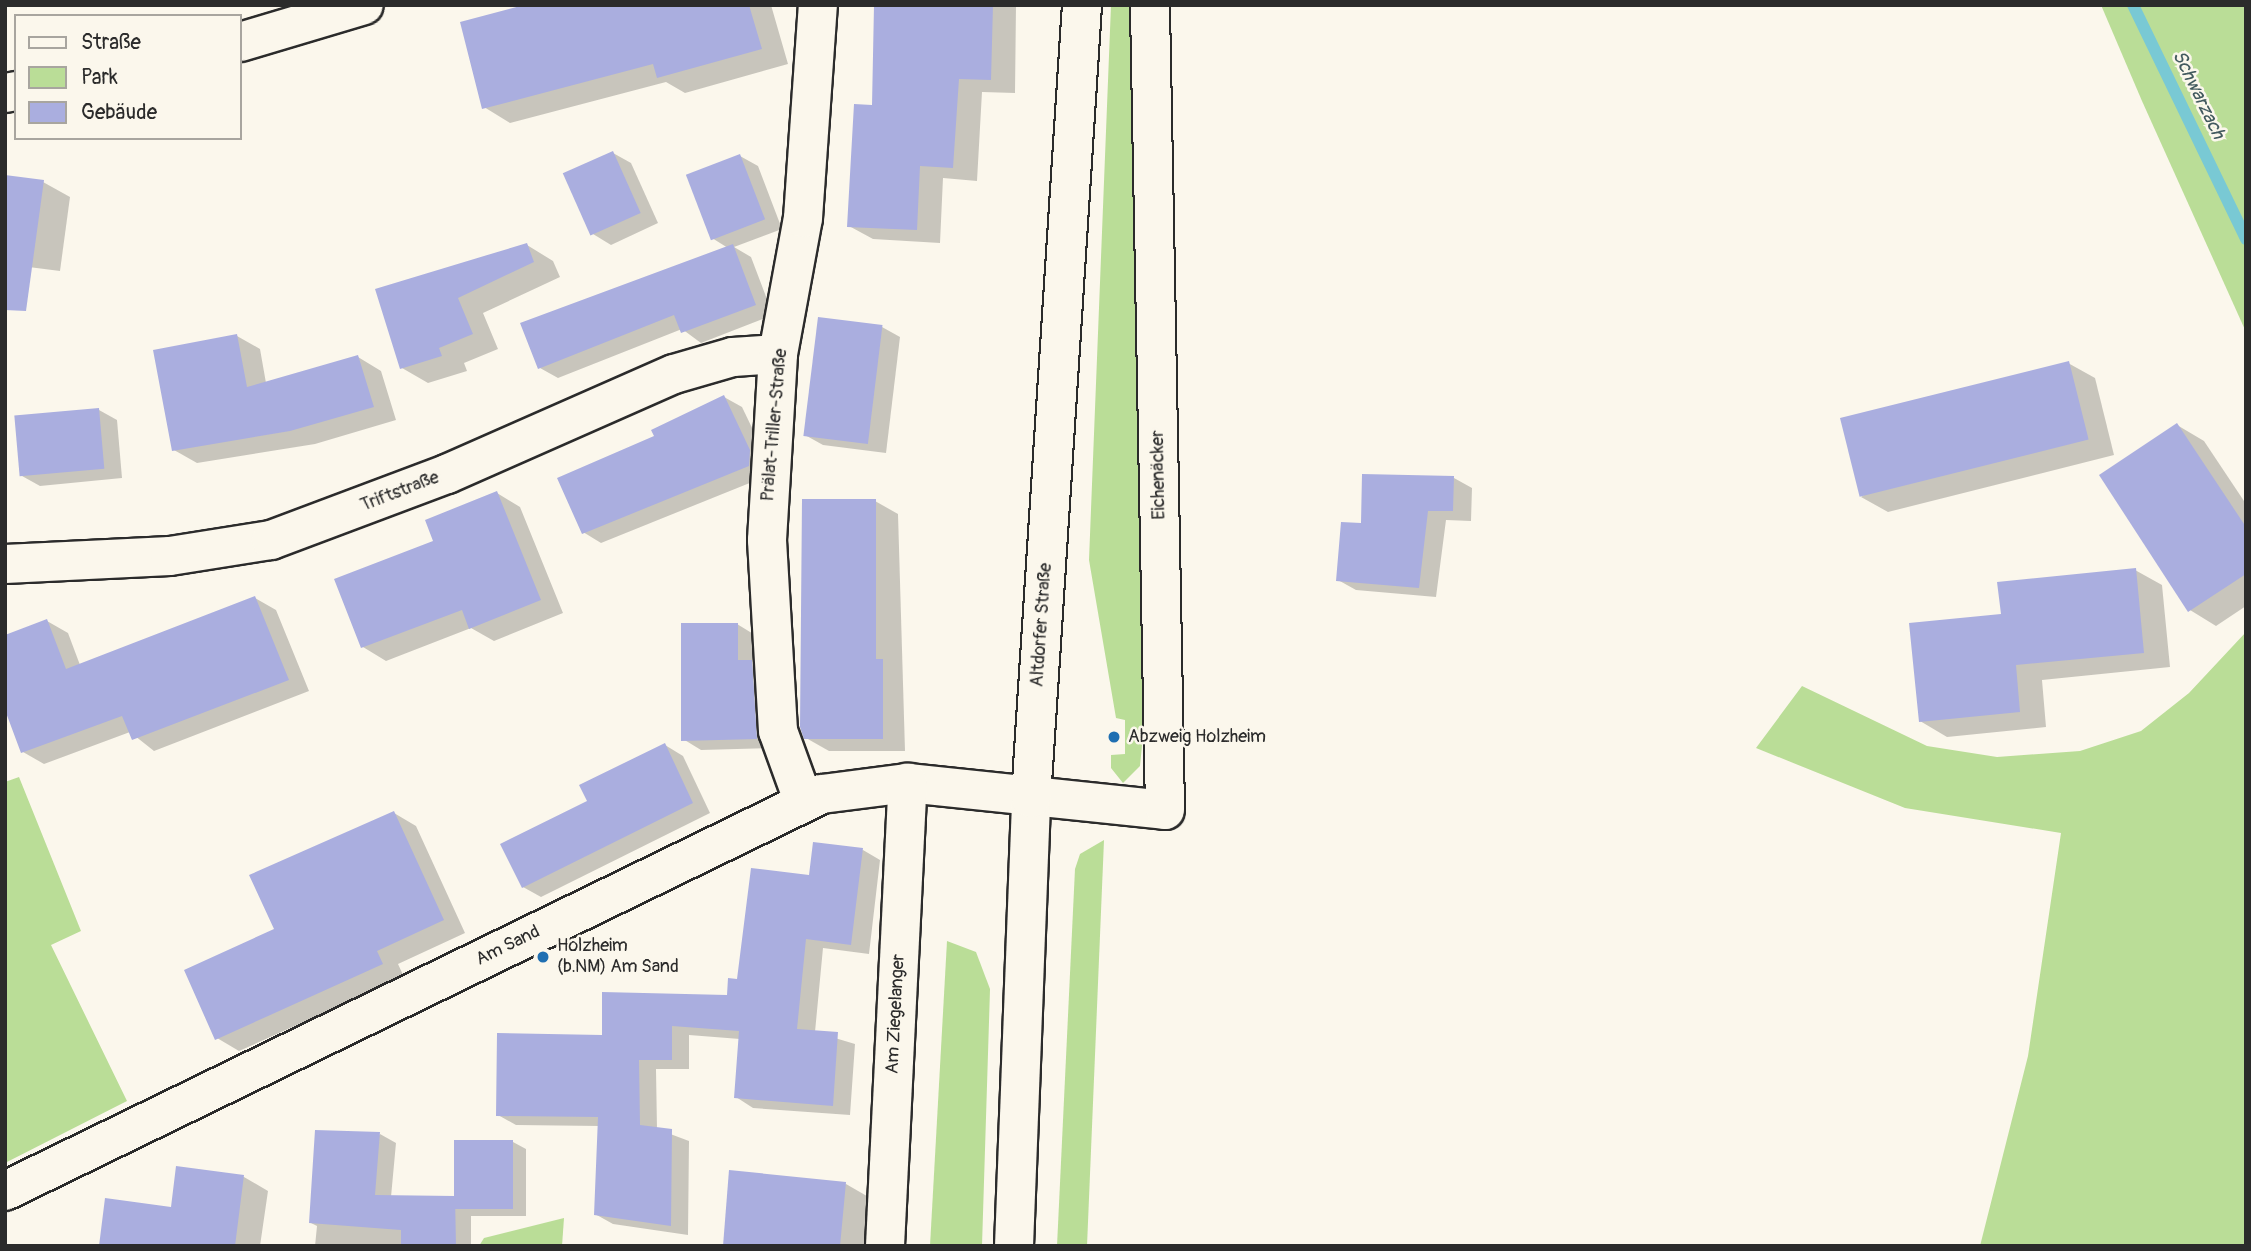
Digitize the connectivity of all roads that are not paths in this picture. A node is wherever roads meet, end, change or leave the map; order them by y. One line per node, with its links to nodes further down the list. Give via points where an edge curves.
1 (364, 5): 5 (street)
2 (818, 5): 6 (street, Prälat-Triller-Straße, via 803,218)
3 (1082, 5): 9 (street, Altdorfer Straße)
4 (1150, 5): 9 (street, Eichenäcker, via 1165,810)
5 (242, 40)
6 (778, 354): 7 (street, Triftstraße, via 733,357 674,374 447,474 271,540 180,555); 10 (street, Prälat-Triller-Straße, via 767,540 771,666 778,731)
7 (5, 564)
8 (908, 783): 9 (street, Am Sand); 10 (street, Am Sand, via 855,786); 12 (street, Am Ziegelanger)
9 (1031, 798): 13 (street, Altdorfer Straße)
10 (803, 800): 11 (street, Am Sand)
11 (5, 1191)
12 (885, 1246)
13 (1014, 1246)

